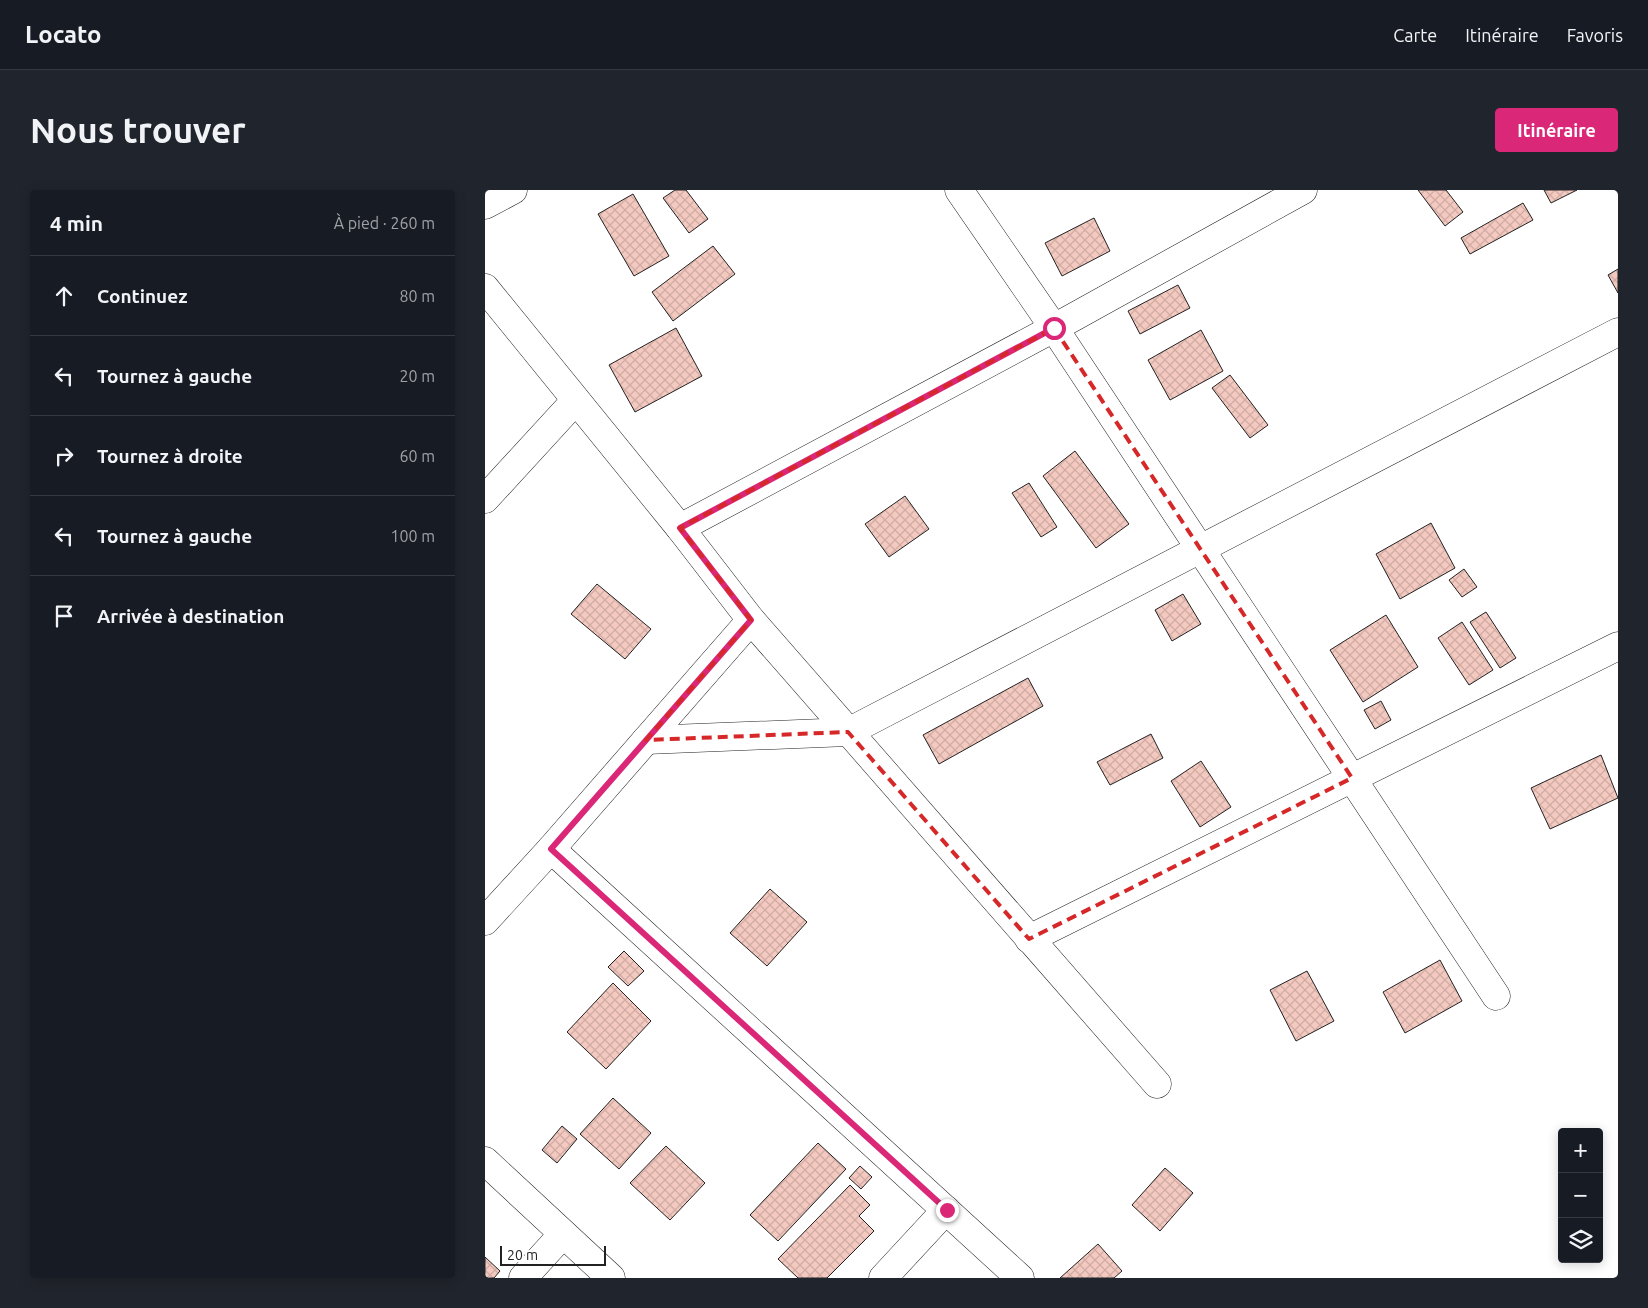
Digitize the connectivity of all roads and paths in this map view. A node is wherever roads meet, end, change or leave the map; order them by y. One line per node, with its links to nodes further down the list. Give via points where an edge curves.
1 (513, 190): 4 (street)
2 (959, 190): 6 (street)
3 (1303, 190): 6 (street)
4 (485, 205)
5 (485, 288): 8 (street)
6 (1054, 328): 10 (street); 11 (street)
7 (1618, 332): 11 (street)
8 (575, 401): 9 (street); 10 (street)
9 (485, 499)
10 (680, 528): 12 (street)
11 (1201, 549): 14 (street); 16 (street)
12 (751, 620): 14 (street); 15 (street)
13 (1618, 646): 16 (street)
14 (848, 732): 15 (street); 19 (street)
15 (646, 740): 17 (street)
16 (1352, 778): 19 (street); 20 (street)
17 (551, 849): 18 (street); 23 (street)
18 (485, 921)
19 (1029, 939): 21 (street)
20 (1496, 996)
21 (1157, 1084)
22 (485, 1161): 24 (street)
23 (947, 1210): 27 (street); 28 (street)
24 (563, 1234): 25 (street); 26 (street)
25 (523, 1278)
26 (611, 1278)
27 (883, 1278)
28 (1020, 1278)

